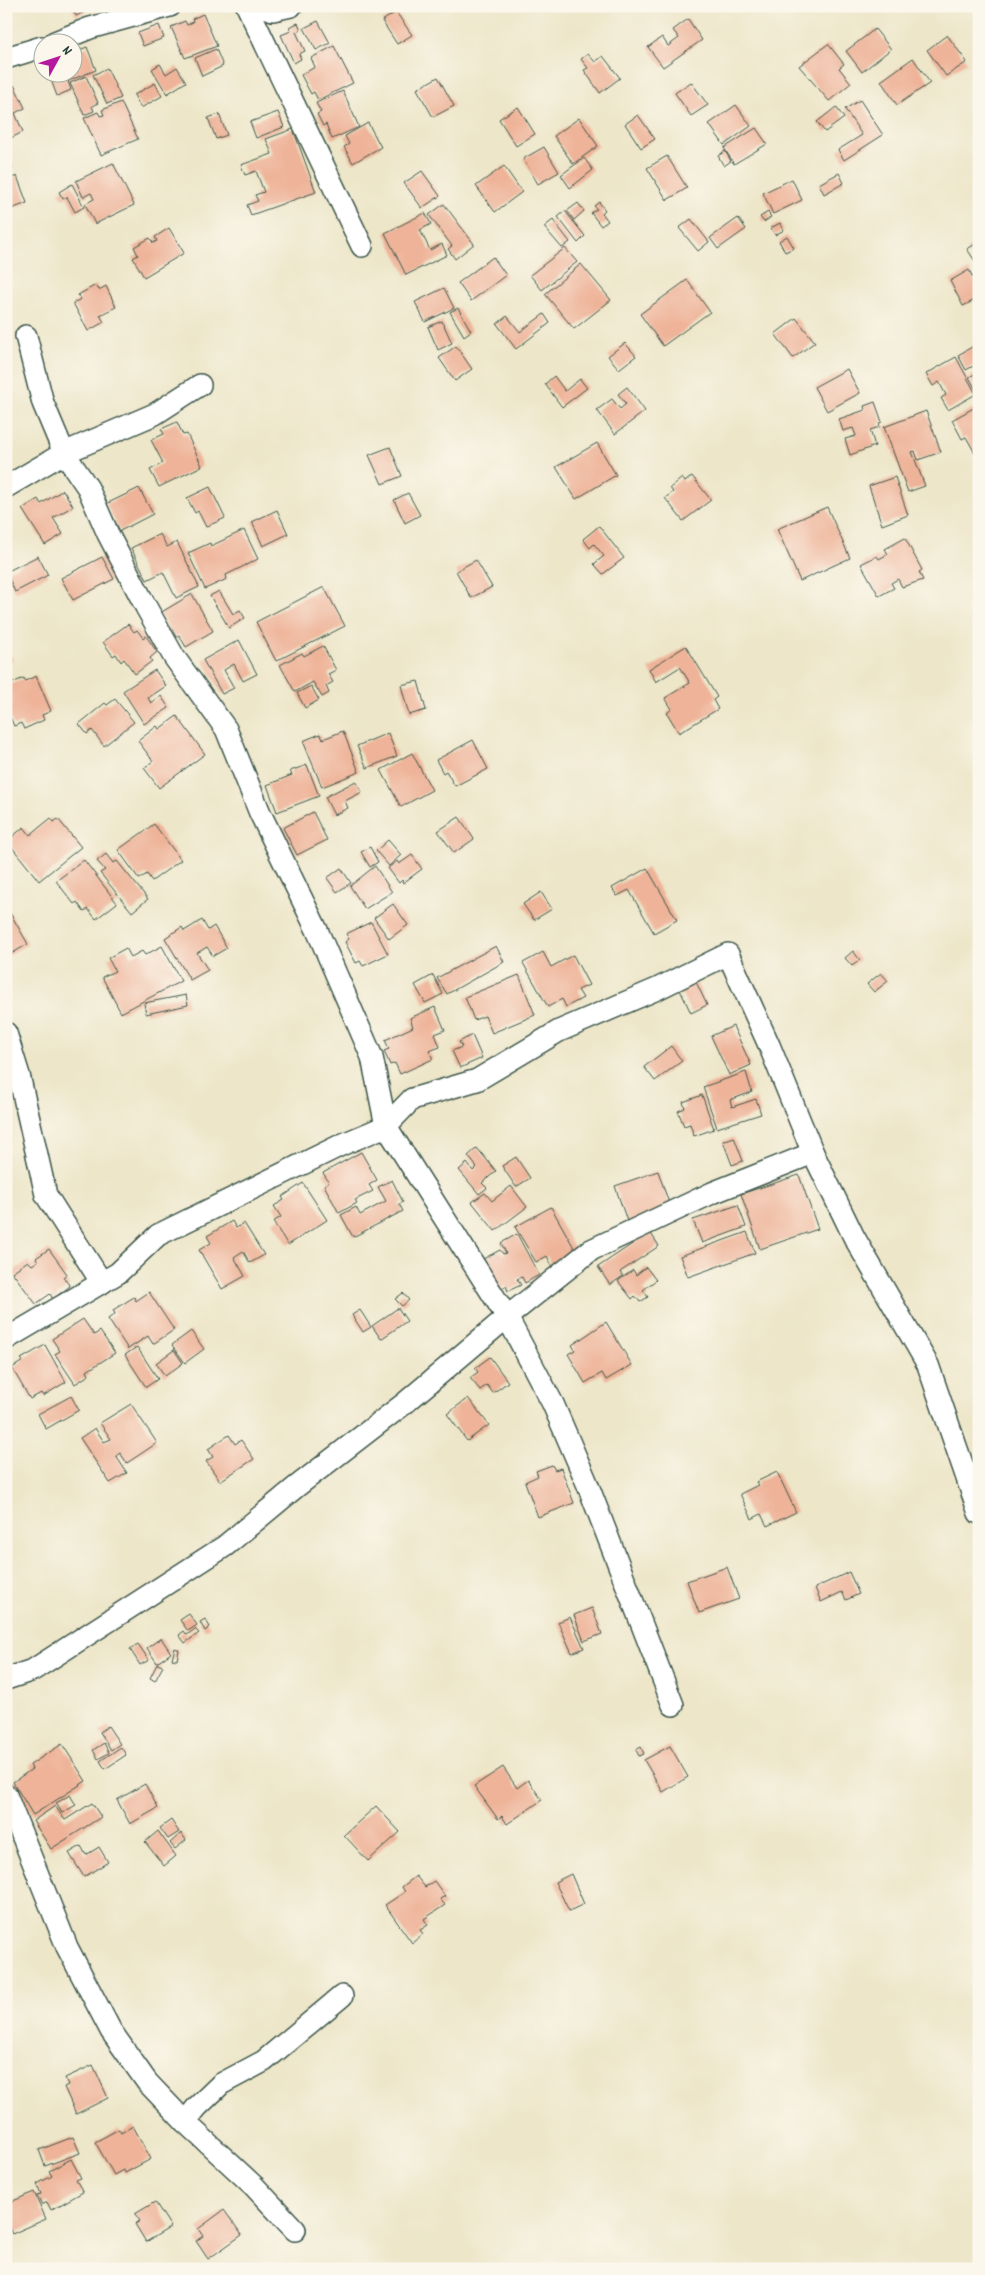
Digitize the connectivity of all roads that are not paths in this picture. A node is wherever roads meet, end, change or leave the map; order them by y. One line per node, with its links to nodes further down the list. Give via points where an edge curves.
1 (170, 6): 5 (street)
2 (247, 6): 8 (street)
3 (263, 6): 4 (street, via 273,10)
4 (291, 6)
5 (80, 32)
6 (32, 50): 7 (street)
7 (6, 58)
8 (362, 246)
9 (26, 336): 11 (street, via 43,403)
10 (200, 386): 11 (street, via 155,414)
11 (64, 453): 12 (street); 14 (street, via 88,488 108,534 170,649 226,729 260,813 317,930 372,1057)
12 (6, 487)
13 (6, 1034): 16 (street, via 19,1075 46,1195)
14 (386, 1126): 15 (street, via 412,1099 478,1080 559,1031 728,954); 16 (street, via 158,1235 118,1273); 17 (street)
15 (813, 1152): 17 (street, via 712,1193 591,1250); 19 (street, via 854,1237 928,1365)
16 (102, 1283): 18 (street)
17 (507, 1317): 20 (street, via 225,1546 33,1670); 21 (street, via 553,1404 587,1483)
18 (6, 1339)
19 (979, 1513)
20 (7, 1680)
21 (673, 1705)
22 (6, 1795): 24 (street, via 66,1947 112,2031 147,2082)
23 (342, 1996): 24 (street, via 264,2060 221,2084)
24 (185, 2122): 25 (street, via 254,2186)
25 (295, 2230)

